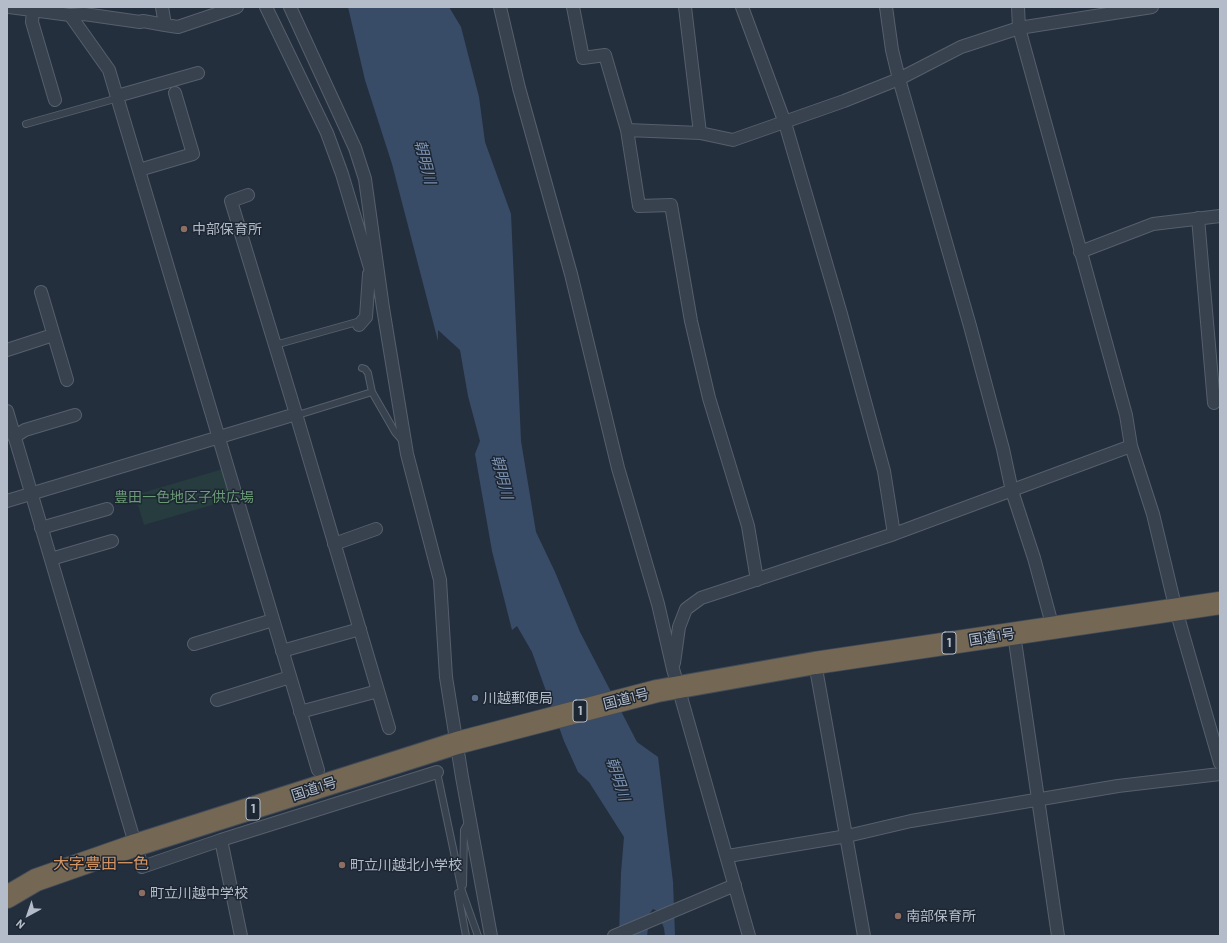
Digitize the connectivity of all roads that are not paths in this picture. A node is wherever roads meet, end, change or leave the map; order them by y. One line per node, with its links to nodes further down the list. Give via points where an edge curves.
1 (9, 7): 13 (street)
2 (162, 7): 15 (street)
3 (237, 7): 15 (street, via 178,27)
4 (266, 7): 31 (street, via 331,142)
5 (290, 7): 31 (street, via 361,163)
6 (500, 7): 69 (street, via 519,88 571,274 618,468 658,604)
7 (573, 7): 24 (street, via 583,58 605,55)
8 (685, 7): 25 (street)
9 (742, 7): 22 (street)
10 (886, 7): 18 (street)
11 (1018, 7): 16 (street)
12 (1152, 7): 16 (street)
13 (33, 10): 14 (street); 21 (street, via 32,22)
14 (70, 14): 15 (street); 20 (street, via 109,70)
15 (165, 25)
16 (1019, 28): 18 (street, via 961,47); 30 (street)
17 (198, 73): 20 (street)
18 (899, 79): 22 (street); 48 (street, via 970,326)
19 (175, 93): 26 (street, via 193,154)
20 (118, 97): 23 (lane); 26 (street)
21 (55, 100)
22 (785, 123): 25 (street, via 733,140); 54 (street, via 884,471)
23 (26, 124)
24 (626, 130): 25 (street); 58 (street, via 639,206 671,205 691,321 707,390 748,526)
25 (700, 133)
26 (139, 170): 45 (street)
27 (248, 195): 35 (street, via 231,201)
28 (1220, 216): 29 (street)
29 (1198, 218): 30 (street, via 1153,224); 40 (street)
30 (1080, 252): 47 (street, via 1126,415)
31 (375, 273): 33 (street, via 369,274 366,317); 46 (street)
32 (41, 292): 34 (street)
33 (358, 324): 35 (lane)
34 (53, 335): 36 (street); 38 (street)
35 (275, 345): 42 (street)
36 (7, 350)
37 (362, 368): 39 (lane, via 368,373)
38 (67, 380)
39 (372, 392): 42 (lane); 46 (lane, via 395,432)
40 (1214, 402)
41 (7, 412): 44 (street)
42 (296, 414): 45 (street); 56 (street)
43 (74, 416): 44 (street, via 25,430)
44 (14, 437): 49 (street)
45 (218, 438): 49 (street); 61 (street)
46 (405, 443): 74 (street, via 440,580 446,677)
47 (1132, 446): 48 (street); 60 (street, via 1154,514)
48 (1012, 491): 54 (street); 62 (street)
49 (31, 493): 50 (street); 52 (street)
50 (7, 501)
51 (107, 508): 52 (street)
52 (41, 528): 57 (street)
53 (376, 529): 56 (street)
54 (894, 534): 58 (street)
55 (112, 541): 57 (street)
56 (334, 544): 63 (street)
57 (51, 559): 83 (street)
58 (757, 580): 69 (street, via 701,598 686,609 679,627)
59 (1220, 603): 60 (highway, 国道1号 / 1)
60 (1176, 610): 62 (highway, 国道1号 / 1); 75 (street)
61 (273, 620): 65 (street); 66 (street)
62 (1053, 628): 64 (highway, 国道1号 / 1)
63 (360, 629): 66 (street); 70 (street)
64 (1014, 634): 67 (highway, 国道1号 / 1); 79 (street)
65 (194, 644)
66 (282, 651): 68 (street)
67 (815, 663): 69 (highway, 国道1号 / 1); 81 (street)
68 (290, 677): 71 (street); 72 (street)
69 (676, 677): 74 (highway, 国道1号 / 1, via 657,691); 84 (street)
70 (378, 691): 72 (street); 73 (street)
71 (217, 700)
72 (300, 712): 76 (street)
73 (389, 728)
74 (457, 743): 80 (street); 83 (highway, 国道1号 / 1)
75 (1220, 763)
76 (318, 770)
77 (437, 772): 82 (street); 86 (lane)
78 (1220, 774): 79 (street, via 1118,786)
79 (1038, 800): 81 (street, via 910,821); 95 (street)
80 (470, 819): 86 (lane, via 464,830); 91 (street)
81 (847, 836): 84 (street); 94 (street)
82 (221, 840): 83 (street, via 142,867); 88 (street)
83 (136, 845): 87 (highway, 国道1号 / 1, via 36,880)
84 (728, 856): 85 (street)
85 (736, 885): 92 (street); 93 (street)
86 (462, 891): 89 (lane, via 458,893); 90 (lane)
87 (7, 897)
88 (241, 936)
89 (466, 936)
90 (478, 936)
91 (491, 936)
92 (614, 936)
93 (749, 936)
94 (864, 936)
95 (1058, 936)

